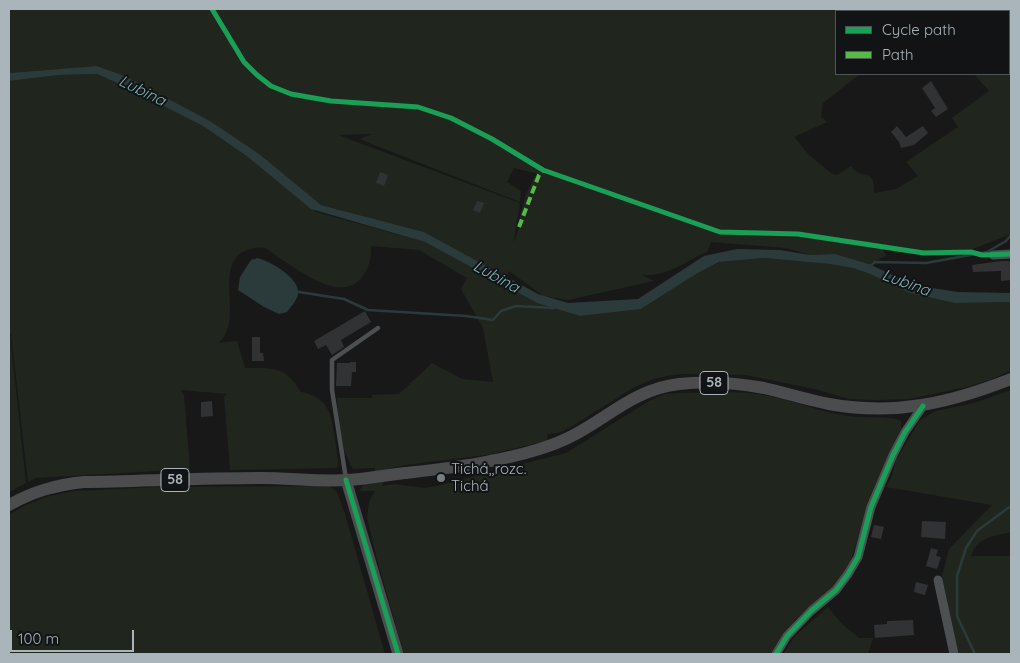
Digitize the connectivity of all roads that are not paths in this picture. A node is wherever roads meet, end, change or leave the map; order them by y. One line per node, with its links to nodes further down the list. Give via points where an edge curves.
1 (1011, 254): 2 (street)
2 (992, 255)
3 (378, 328): 6 (lane, via 332,360 332,390)
4 (1011, 379): 5 (main road, 58, via 976,393)
5 (924, 406): 6 (main road, 58, via 890,409 850,407 763,388 720,383 679,384 630,399 554,444 490,461); 10 (street, via 893,455 871,507 858,557 848,574 836,590 787,636)
6 (346, 480): 7 (main road, 58, via 263,478 84,482 45,488); 9 (street)
7 (9, 505)
8 (938, 580): 11 (street)
9 (398, 654)
10 (776, 654)
11 (954, 654)

